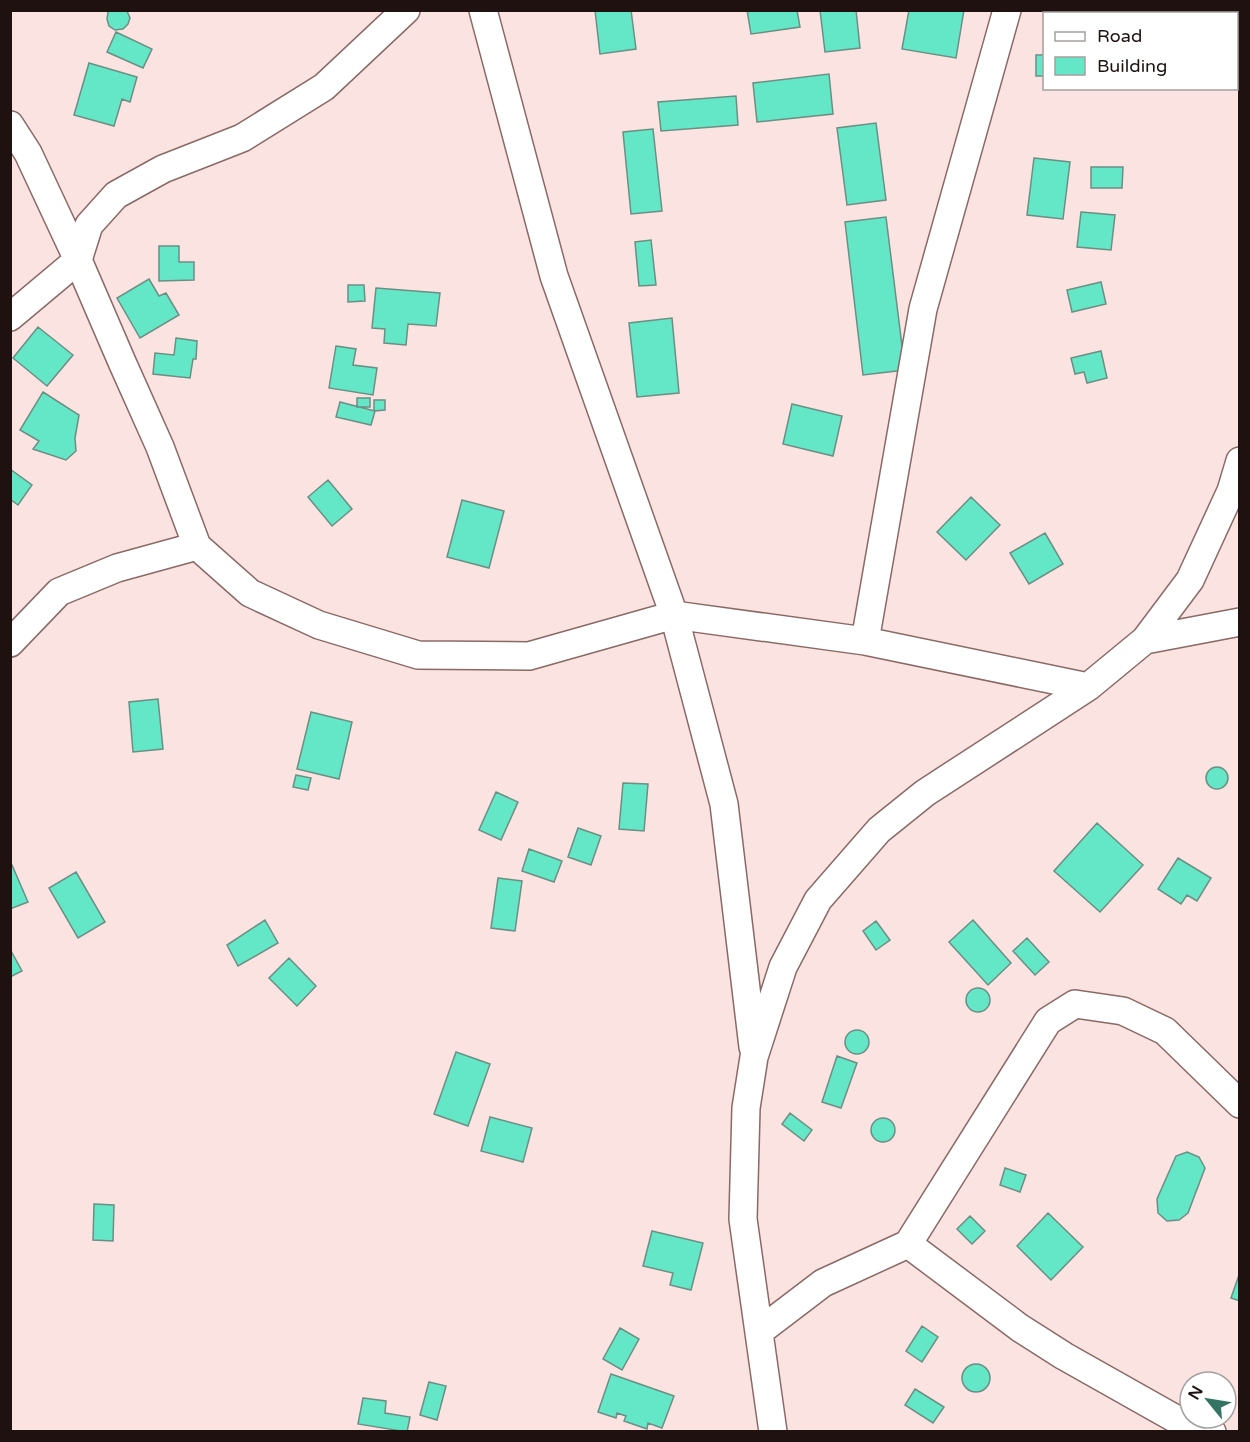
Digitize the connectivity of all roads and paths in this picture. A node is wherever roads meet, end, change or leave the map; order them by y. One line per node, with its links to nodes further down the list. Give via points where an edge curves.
1 (406, 10): 5 (street, via 315,93 242,138 163,169 116,195 89,225)
2 (483, 10): 9 (street, via 554,276)
3 (1007, 10): 12 (street, via 923,309)
4 (10, 125): 5 (street, via 28,153)
5 (78, 260): 6 (street); 8 (street, via 160,447)
6 (10, 317)
7 (1239, 461): 11 (street, via 1231,491 1190,580)
8 (196, 546): 9 (street, via 250,592 319,625 418,655 529,656); 13 (street, via 117,568 59,592)
9 (674, 615): 12 (street); 15 (street, via 724,804)
10 (1239, 622): 11 (street)
11 (1145, 640): 14 (street)
12 (865, 641): 14 (street)
13 (10, 643)
14 (1088, 687): 15 (street, via 925,793 879,830 818,900 783,967)
15 (754, 1057): 18 (street, via 746,1108 743,1219)
16 (1239, 1104): 17 (street, via 1165,1031 1123,1011 1075,1004 1047,1021)
17 (908, 1244): 18 (street, via 823,1283); 20 (street, via 1064,1356 1174,1418)
18 (760, 1332): 19 (street)
19 (773, 1431)
20 (1212, 1431)

